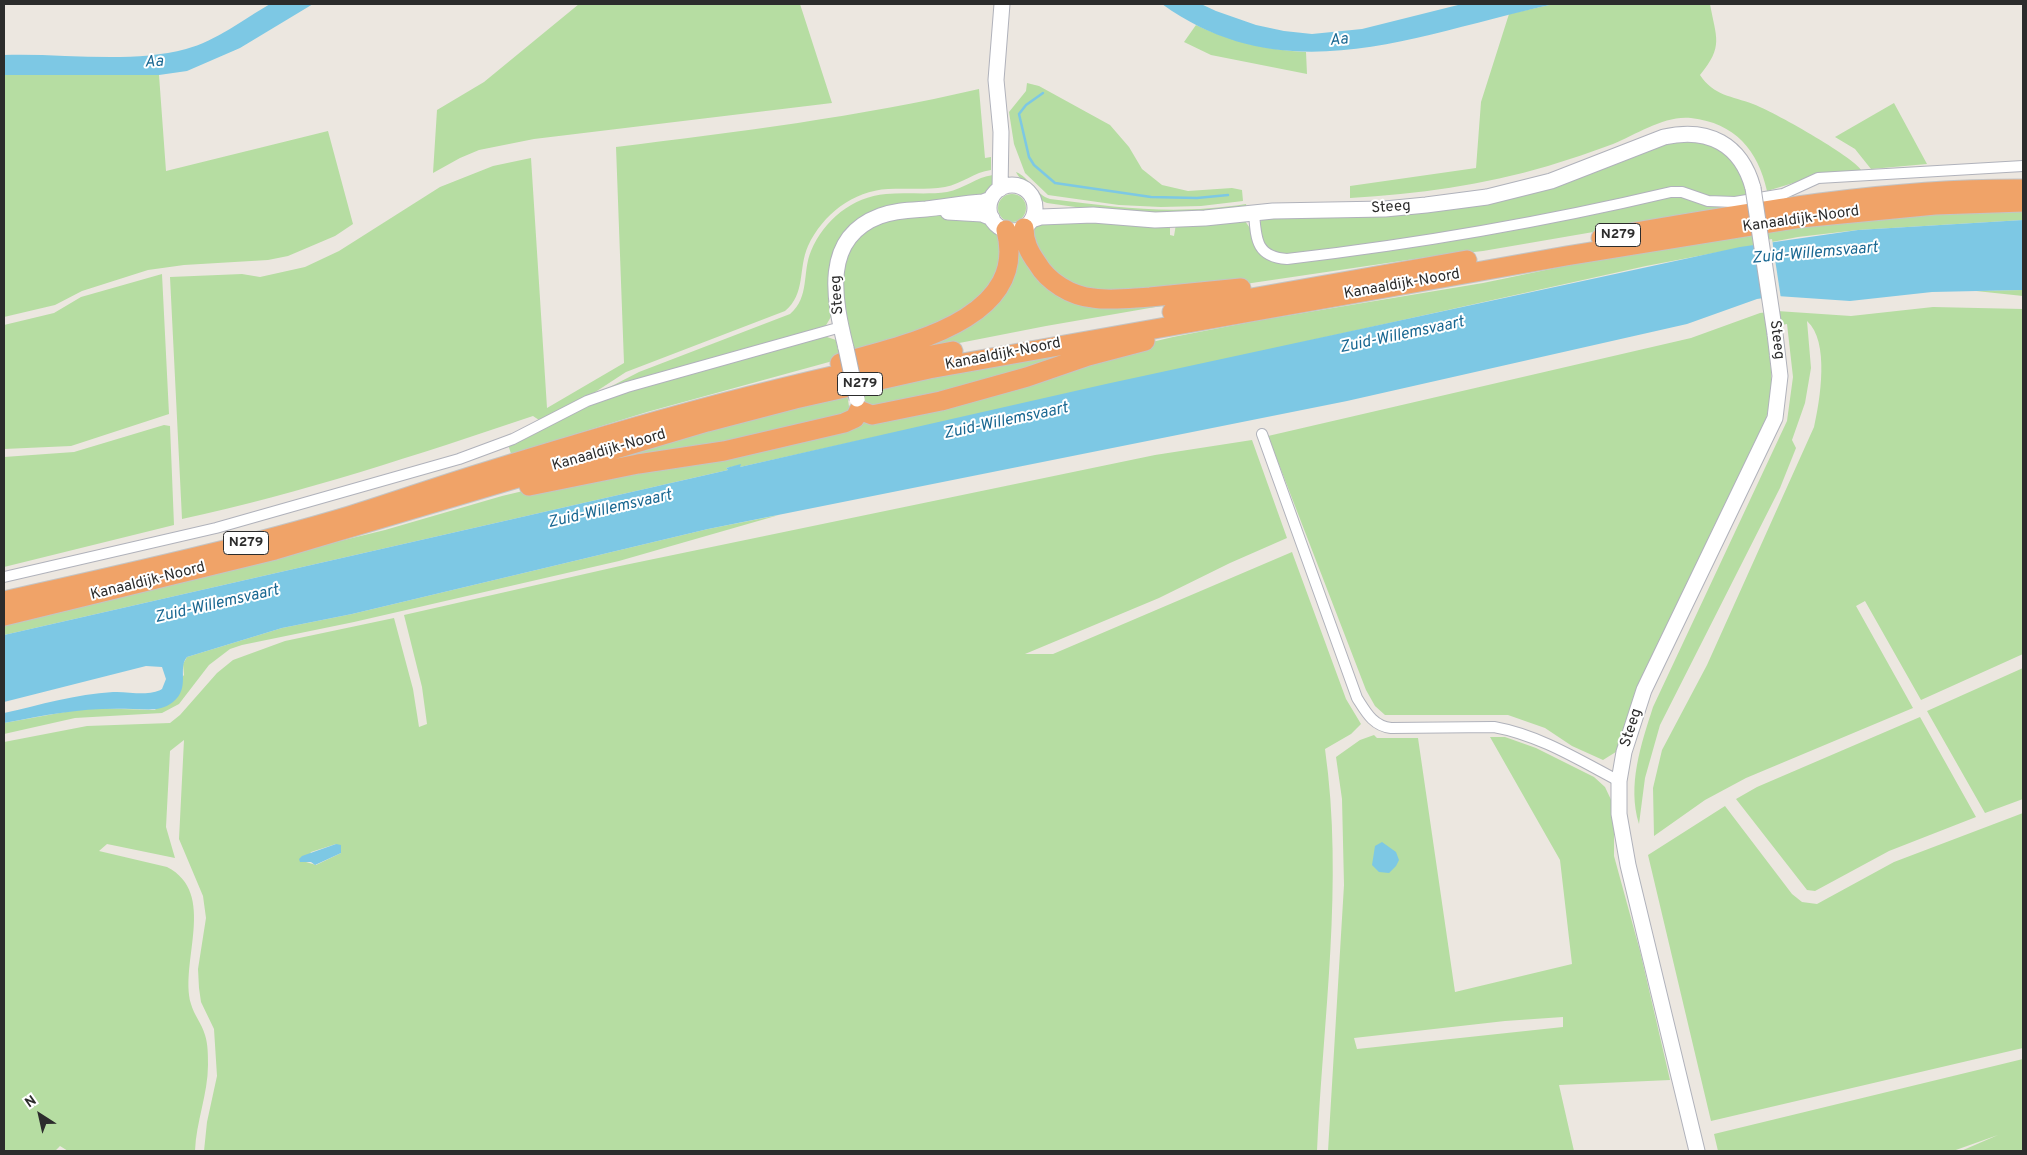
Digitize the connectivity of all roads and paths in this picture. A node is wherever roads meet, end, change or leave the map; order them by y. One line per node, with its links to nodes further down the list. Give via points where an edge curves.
1 (1002, 4): 2 (street, via 996,80)
2 (1000, 132): 4 (street, via 1008,148); 6 (street)
3 (2023, 166): 10 (street, Kanaaldijk-Noord, via 1818,178 1783,194 1735,202 1708,201 1682,192 1671,192 1470,234 1287,259 1273,258 1261,249)
4 (1018, 186): 6 (street, via 1009,186); 7 (street)
5 (2023, 189): 14 (highway, Kanaaldijk-Noord / N279, via 1913,192 1798,205)
6 (996, 194): 9 (street, Steeg); 12 (street, via 989,209)
7 (1034, 201): 11 (street, Steeg, via 1044,206); 13 (street, via 1035,211)
8 (2023, 202): 15 (highway, Kanaaldijk-Noord / N279, via 1935,205 1800,218)
9 (927, 209): 12 (street, Steeg, via 982,214); 16 (street, Steeg, via 882,215 870,220 848,239 837,263 835,282)
10 (1254, 213): 11 (street, Steeg, via 1155,220); 24 (street, Steeg, bridge, via 1385,209 1486,197 1551,180 1682,133 1709,136 1740,157 1753,188 1775,334 1780,376 1775,418 1644,690 1624,752)
11 (1093, 215): 13 (street, Steeg, via 1041,217)
12 (992, 218): 13 (street, via 998,226)
13 (1021, 226): 14 (highway, N279, via 1028,248 1049,278 1075,293 1093,298 1126,299 1286,283); 17 (highway, N279, via 1003,278 988,301 968,318 880,351 762,386)
14 (1317, 286): 17 (highway, Kanaaldijk-Noord / N279, via 923,356)
15 (1280, 306): 18 (highway, N279, via 1234,322 1130,344 956,397 867,415); 20 (highway, Kanaaldijk-Noord / N279, via 987,358 795,399 602,452)
16 (841, 327): 18 (street, Steeg, bridge); 21 (street, via 627,387 587,401 514,439 431,467 216,528)
17 (736, 400): 22 (highway, Kanaaldijk-Noord / N279, via 186,560)
18 (858, 404): 20 (highway, N279, via 855,418 844,423 724,451)
19 (1262, 434): 24 (street, via 1357,698 1371,718 1383,727 1391,728 1494,727 1510,730 1545,742)
20 (449, 499): 23 (highway, Kanaaldijk-Noord / N279, via 266,552)
21 (4, 577)
22 (4, 601)
23 (4, 616)
24 (1619, 781): 25 (street, Steeg, via 1619,814 1628,865)
25 (1697, 1151)

